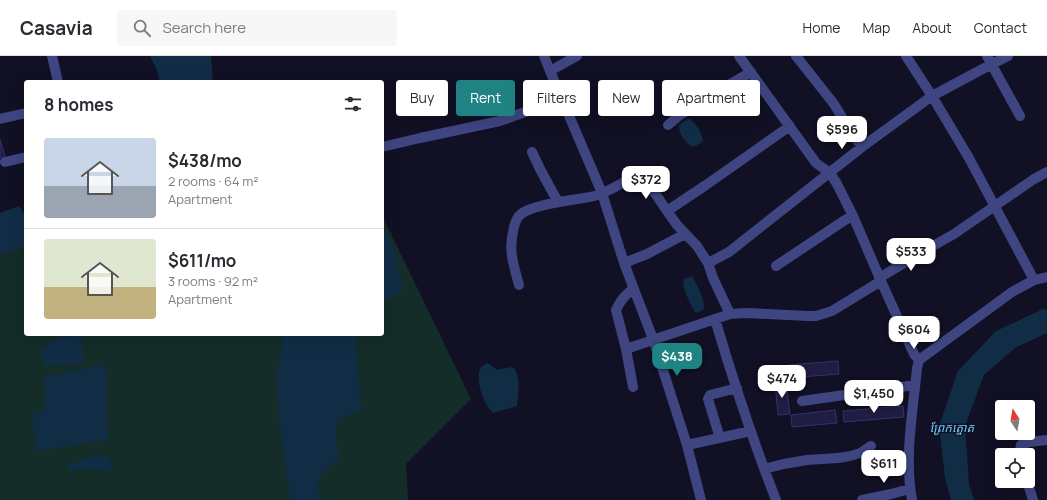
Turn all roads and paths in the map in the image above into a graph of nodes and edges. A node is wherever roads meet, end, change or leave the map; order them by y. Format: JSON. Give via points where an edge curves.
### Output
{"nodes":[{"id":1,"x":52,"y":56,"type":"edge"},
{"id":2,"x":544,"y":56,"type":"edge"},
{"id":3,"x":577,"y":56,"type":"edge"},
{"id":4,"x":739,"y":56,"type":"edge"},
{"id":5,"x":796,"y":56,"type":"edge"},
{"id":6,"x":906,"y":56,"type":"edge"},
{"id":7,"x":1008,"y":56,"type":"edge"},
{"id":8,"x":989,"y":60,"type":"edge"},
{"id":9,"x":550,"y":71,"type":"junction"},
{"id":10,"x":751,"y":72,"type":"junction"},
{"id":11,"x":58,"y":80,"type":"edge"},
{"id":12,"x":554,"y":80,"type":"edge"},
{"id":13,"x":932,"y":96,"type":"junction"},
{"id":14,"x":24,"y":113,"type":"edge"},
{"id":15,"x":523,"y":113,"type":"edge"},
{"id":16,"x":569,"y":116,"type":"edge"},
{"id":17,"x":1020,"y":116,"type":"dead end"},
{"id":18,"x":0,"y":119,"type":"edge"},
{"id":19,"x":668,"y":125,"type":"dead end"},
{"id":20,"x":790,"y":126,"type":"junction"},
{"id":21,"x":384,"y":147,"type":"edge"},
{"id":22,"x":862,"y":147,"type":"junction"},
{"id":23,"x":532,"y":152,"type":"dead end"},
{"id":24,"x":24,"y":157,"type":"edge"},
{"id":25,"x":5,"y":162,"type":"dead end"},
{"id":26,"x":1047,"y":172,"type":"edge"},
{"id":27,"x":830,"y":173,"type":"junction"},
{"id":28,"x":602,"y":193,"type":"junction"},
{"id":29,"x":558,"y":202,"type":"junction"},
{"id":30,"x":995,"y":206,"type":"junction"},
{"id":31,"x":667,"y":211,"type":"junction"},
{"id":32,"x":853,"y":216,"type":"junction"},
{"id":33,"x":685,"y":234,"type":"junction"},
{"id":34,"x":624,"y":263,"type":"junction"},
{"id":35,"x":708,"y":263,"type":"junction"},
{"id":36,"x":776,"y":266,"type":"dead end"},
{"id":37,"x":1047,"y":277,"type":"edge"},
{"id":38,"x":880,"y":279,"type":"junction"},
{"id":39,"x":1034,"y":280,"type":"junction"},
{"id":40,"x":519,"y":285,"type":"dead end"},
{"id":41,"x":633,"y":289,"type":"junction"},
{"id":42,"x":730,"y":314,"type":"junction"},
{"id":43,"x":715,"y":319,"type":"junction"},
{"id":44,"x":653,"y":339,"type":"junction"},
{"id":45,"x":626,"y":348,"type":"junction"},
{"id":46,"x":919,"y":360,"type":"junction"},
{"id":47,"x":915,"y":385,"type":"junction"},
{"id":48,"x":633,"y":387,"type":"dead end"},
{"id":49,"x":737,"y":388,"type":"junction"},
{"id":50,"x":802,"y":400,"type":"dead end"},
{"id":51,"x":751,"y":431,"type":"junction"},
{"id":52,"x":720,"y":438,"type":"junction"},
{"id":53,"x":1047,"y":440,"type":"edge"},
{"id":54,"x":687,"y":445,"type":"junction"},
{"id":55,"x":871,"y":446,"type":"dead end"},
{"id":56,"x":1020,"y":448,"type":"edge"},
{"id":57,"x":764,"y":469,"type":"junction"},
{"id":58,"x":1029,"y":488,"type":"edge"},
{"id":59,"x":910,"y":489,"type":"junction"},
{"id":60,"x":701,"y":500,"type":"edge"},
{"id":61,"x":776,"y":500,"type":"edge"},
{"id":62,"x":862,"y":500,"type":"edge"},
{"id":63,"x":912,"y":500,"type":"edge"},
{"id":64,"x":1033,"y":500,"type":"edge"}],
"edges":[{"from":1,"to":11,"type":"street"},
{"from":2,"to":9,"type":"street"},
{"from":3,"to":9,"type":"street"},
{"from":4,"to":10,"type":"street"},
{"from":5,"to":22,"type":"street","via":[[834,104]]},
{"from":6,"to":13,"type":"street"},
{"from":7,"to":8,"type":"street"},
{"from":8,"to":13,"type":"street"},
{"from":8,"to":17,"type":"street"},
{"from":9,"to":12,"type":"street"},
{"from":10,"to":19,"type":"street","via":[[702,100]]},
{"from":10,"to":20,"type":"street"},
{"from":13,"to":22,"type":"street"},
{"from":13,"to":30,"type":"street"},
{"from":14,"to":18,"type":"street"},
{"from":15,"to":21,"type":"street","via":[[500,121]]},
{"from":16,"to":28,"type":"street"},
{"from":20,"to":27,"type":"street","via":[[816,163]]},
{"from":20,"to":31,"type":"street"},
{"from":22,"to":27,"type":"street"},
{"from":23,"to":29,"type":"street"},
{"from":24,"to":25,"type":"street"},
{"from":26,"to":30,"type":"street"},
{"from":27,"to":32,"type":"street"},
{"from":27,"to":35,"type":"street","via":[[729,252]]},
{"from":28,"to":29,"type":"street"},
{"from":28,"to":31,"type":"street","via":[[641,175]]},
{"from":28,"to":34,"type":"street"},
{"from":29,"to":40,"type":"street","via":[[527,211],[520,215],[516,222],[511,255]]},
{"from":30,"to":38,"type":"street"},
{"from":30,"to":39,"type":"street"},
{"from":31,"to":33,"type":"street"},
{"from":32,"to":36,"type":"street"},
{"from":32,"to":38,"type":"street"},
{"from":33,"to":34,"type":"street"},
{"from":33,"to":35,"type":"street"},
{"from":34,"to":41,"type":"street"},
{"from":35,"to":42,"type":"street"},
{"from":37,"to":39,"type":"street"},
{"from":38,"to":42,"type":"street","via":[[832,310],[816,316]]},
{"from":38,"to":46,"type":"street"},
{"from":39,"to":46,"type":"street","via":[[1012,292]]},
{"from":41,"to":44,"type":"street"},
{"from":41,"to":45,"type":"street","via":[[620,300],[616,310]]},
{"from":42,"to":43,"type":"street"},
{"from":43,"to":44,"type":"street"},
{"from":43,"to":49,"type":"street"},
{"from":44,"to":45,"type":"street"},
{"from":44,"to":54,"type":"street"},
{"from":45,"to":48,"type":"street"},
{"from":46,"to":47,"type":"street"},
{"from":47,"to":50,"type":"street"},
{"from":47,"to":59,"type":"street","via":[[908,456]]},
{"from":49,"to":51,"type":"street"},
{"from":49,"to":52,"type":"street","via":[[710,395],[708,399]]},
{"from":51,"to":52,"type":"street"},
{"from":51,"to":57,"type":"street"},
{"from":52,"to":54,"type":"street"},
{"from":53,"to":56,"type":"street","via":[[1029,442],[1021,445]]},
{"from":54,"to":60,"type":"street"},
{"from":55,"to":57,"type":"street","via":[[861,453],[835,459],[806,460]]},
{"from":57,"to":61,"type":"street"},
{"from":58,"to":64,"type":"street"},
{"from":59,"to":62,"type":"street"},
{"from":59,"to":63,"type":"street"}]}
